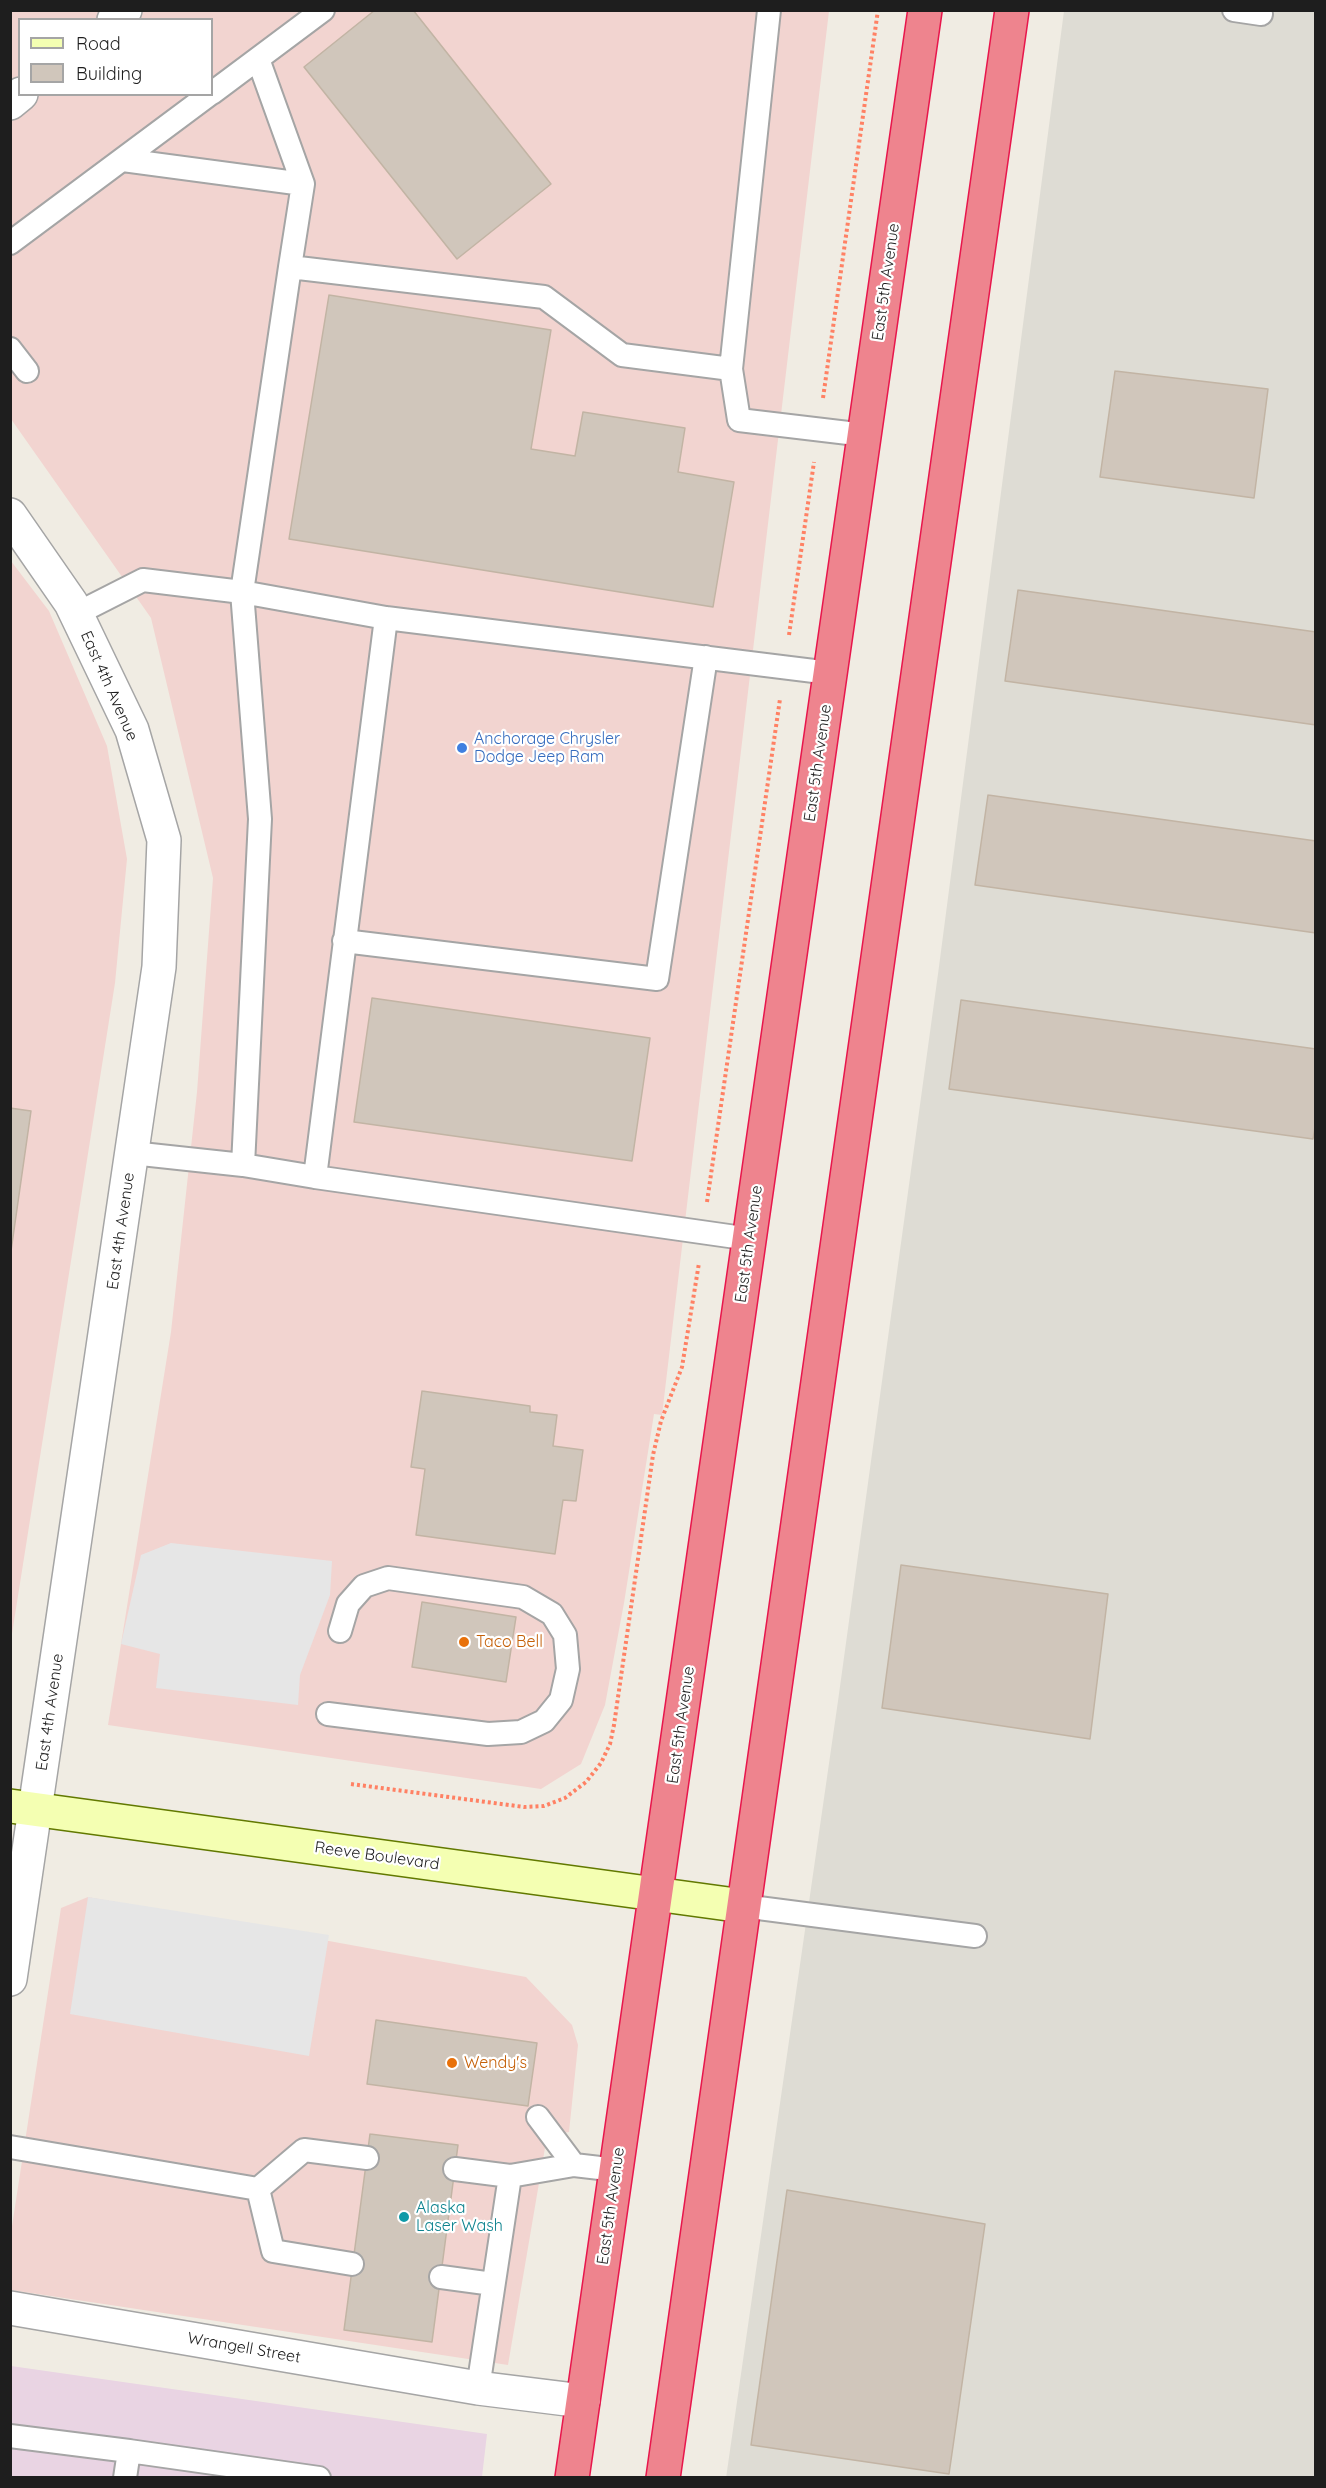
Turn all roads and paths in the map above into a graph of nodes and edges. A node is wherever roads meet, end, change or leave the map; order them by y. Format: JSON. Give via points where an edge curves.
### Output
{"nodes":[{"id":1,"x":323,"y":10,"type":"edge"},
{"id":2,"x":769,"y":10,"type":"edge"},
{"id":3,"x":878,"y":10,"type":"edge"},
{"id":4,"x":925,"y":10,"type":"edge"},
{"id":5,"x":1012,"y":10,"type":"edge"},
{"id":6,"x":1234,"y":10,"type":"edge"},
{"id":7,"x":1261,"y":14,"type":"dead end"},
{"id":8,"x":258,"y":59,"type":"junction"},
{"id":9,"x":213,"y":93,"type":"edge"},
{"id":10,"x":208,"y":96,"type":"edge"},
{"id":11,"x":123,"y":160,"type":"junction"},
{"id":12,"x":303,"y":184,"type":"junction"},
{"id":13,"x":10,"y":243,"type":"edge"},
{"id":14,"x":290,"y":267,"type":"junction"},
{"id":15,"x":10,"y":349,"type":"edge"},
{"id":16,"x":731,"y":369,"type":"junction"},
{"id":17,"x":27,"y":371,"type":"dead end"},
{"id":18,"x":819,"y":430,"type":"junction"},
{"id":19,"x":865,"y":435,"type":"junction"},
{"id":20,"x":10,"y":515,"type":"edge"},
{"id":21,"x":242,"y":591,"type":"junction"},
{"id":22,"x":76,"y":614,"type":"junction"},
{"id":23,"x":386,"y":618,"type":"junction"},
{"id":24,"x":706,"y":657,"type":"junction"},
{"id":25,"x":784,"y":667,"type":"junction"},
{"id":26,"x":830,"y":674,"type":"junction"},
{"id":27,"x":344,"y":941,"type":"junction"},
{"id":28,"x":132,"y":1153,"type":"junction"},
{"id":29,"x":243,"y":1165,"type":"junction"},
{"id":30,"x":315,"y":1177,"type":"junction"},
{"id":31,"x":703,"y":1233,"type":"junction"},
{"id":32,"x":750,"y":1239,"type":"junction"},
{"id":33,"x":340,"y":1631,"type":"dead end"},
{"id":34,"x":328,"y":1714,"type":"dead end"},
{"id":35,"x":351,"y":1784,"type":"dead end"},
{"id":36,"x":23,"y":1807,"type":"edge"},
{"id":37,"x":657,"y":1895,"type":"junction"},
{"id":38,"x":743,"y":1906,"type":"junction"},
{"id":39,"x":975,"y":1936,"type":"dead end"},
{"id":40,"x":10,"y":1979,"type":"edge"},
{"id":41,"x":538,"y":2116,"type":"dead end"},
{"id":42,"x":10,"y":2147,"type":"edge"},
{"id":43,"x":367,"y":2158,"type":"dead end"},
{"id":44,"x":574,"y":2165,"type":"junction"},
{"id":45,"x":454,"y":2169,"type":"dead end"},
{"id":46,"x":617,"y":2170,"type":"junction"},
{"id":47,"x":510,"y":2176,"type":"junction"},
{"id":48,"x":258,"y":2189,"type":"junction"},
{"id":49,"x":352,"y":2264,"type":"dead end"},
{"id":50,"x":441,"y":2277,"type":"dead end"},
{"id":51,"x":493,"y":2284,"type":"junction"},
{"id":52,"x":10,"y":2308,"type":"edge"},
{"id":53,"x":478,"y":2388,"type":"junction"},
{"id":54,"x":583,"y":2401,"type":"junction"},
{"id":55,"x":10,"y":2436,"type":"edge"},
{"id":56,"x":129,"y":2451,"type":"junction"},
{"id":57,"x":125,"y":2478,"type":"edge"},
{"id":58,"x":319,"y":2478,"type":"edge"},
{"id":59,"x":572,"y":2478,"type":"edge"},
{"id":60,"x":663,"y":2478,"type":"edge"}],
"edges":[{"from":1,"to":8,"type":"lane"},
{"from":2,"to":16,"type":"lane"},
{"from":3,"to":18,"type":"path"},
{"from":4,"to":19,"type":"highway","name":"East 5th Avenue"},
{"from":5,"to":38,"type":"highway"},
{"from":6,"to":7,"type":"lane"},
{"from":8,"to":9,"type":"lane"},
{"from":8,"to":12,"type":"lane"},
{"from":10,"to":11,"type":"lane"},
{"from":11,"to":12,"type":"lane"},
{"from":11,"to":13,"type":"lane"},
{"from":12,"to":14,"type":"lane"},
{"from":14,"to":16,"type":"lane","via":[[544,297],[622,355]]},
{"from":14,"to":21,"type":"lane"},
{"from":15,"to":17,"type":"lane"},
{"from":16,"to":18,"type":"lane","via":[[739,420]]},
{"from":18,"to":19,"type":"lane"},
{"from":18,"to":25,"type":"path"},
{"from":19,"to":26,"type":"highway","name":"East 5th Avenue"},
{"from":20,"to":22,"type":"street","name":"East 4th Avenue"},
{"from":21,"to":22,"type":"lane","via":[[143,579]]},
{"from":21,"to":23,"type":"lane"},
{"from":21,"to":29,"type":"lane","via":[[261,819]]},
{"from":22,"to":28,"type":"street","name":"East 4th Avenue","via":[[132,730],[164,840],[159,967]]},
{"from":23,"to":24,"type":"lane"},
{"from":23,"to":27,"type":"lane"},
{"from":24,"to":25,"type":"lane"},
{"from":24,"to":27,"type":"lane","via":[[657,979]]},
{"from":25,"to":26,"type":"lane"},
{"from":25,"to":31,"type":"path"},
{"from":26,"to":32,"type":"highway","name":"East 5th Avenue"},
{"from":27,"to":30,"type":"lane"},
{"from":28,"to":29,"type":"lane"},
{"from":28,"to":36,"type":"street","name":"East 4th Avenue"},
{"from":29,"to":30,"type":"lane"},
{"from":30,"to":31,"type":"lane"},
{"from":31,"to":32,"type":"lane"},
{"from":31,"to":35,"type":"path","via":[[684,1359],[653,1455],[615,1725],[600,1762],[586,1782],[565,1798],[544,1806],[524,1807]]},
{"from":32,"to":37,"type":"highway","name":"East 5th Avenue"},
{"from":33,"to":34,"type":"lane","via":[[348,1604],[364,1586],[388,1578],[523,1597],[552,1614],[565,1635],[568,1670],[561,1700],[544,1721],[521,1732],[488,1734]]},
{"from":36,"to":37,"type":"street","name":"Reeve Boulevard"},
{"from":36,"to":40,"type":"street","name":"East 4th Avenue"},
{"from":37,"to":38,"type":"street","name":"Reeve Boulevard"},
{"from":37,"to":46,"type":"highway","name":"East 5th Avenue"},
{"from":38,"to":39,"type":"lane"},
{"from":38,"to":60,"type":"highway"},
{"from":41,"to":44,"type":"lane"},
{"from":42,"to":48,"type":"lane"},
{"from":43,"to":48,"type":"lane","via":[[304,2150]]},
{"from":44,"to":46,"type":"lane"},
{"from":44,"to":47,"type":"lane"},
{"from":45,"to":47,"type":"lane"},
{"from":46,"to":54,"type":"highway","name":"East 5th Avenue"},
{"from":47,"to":51,"type":"lane"},
{"from":48,"to":49,"type":"lane","via":[[273,2251]]},
{"from":50,"to":51,"type":"lane"},
{"from":51,"to":53,"type":"lane"},
{"from":52,"to":53,"type":"street","name":"Wrangell Street"},
{"from":53,"to":54,"type":"street","name":"Wrangell Street"},
{"from":54,"to":59,"type":"highway","name":"East 5th Avenue"},
{"from":55,"to":56,"type":"lane"},
{"from":56,"to":57,"type":"lane"},
{"from":56,"to":58,"type":"lane"}]}
